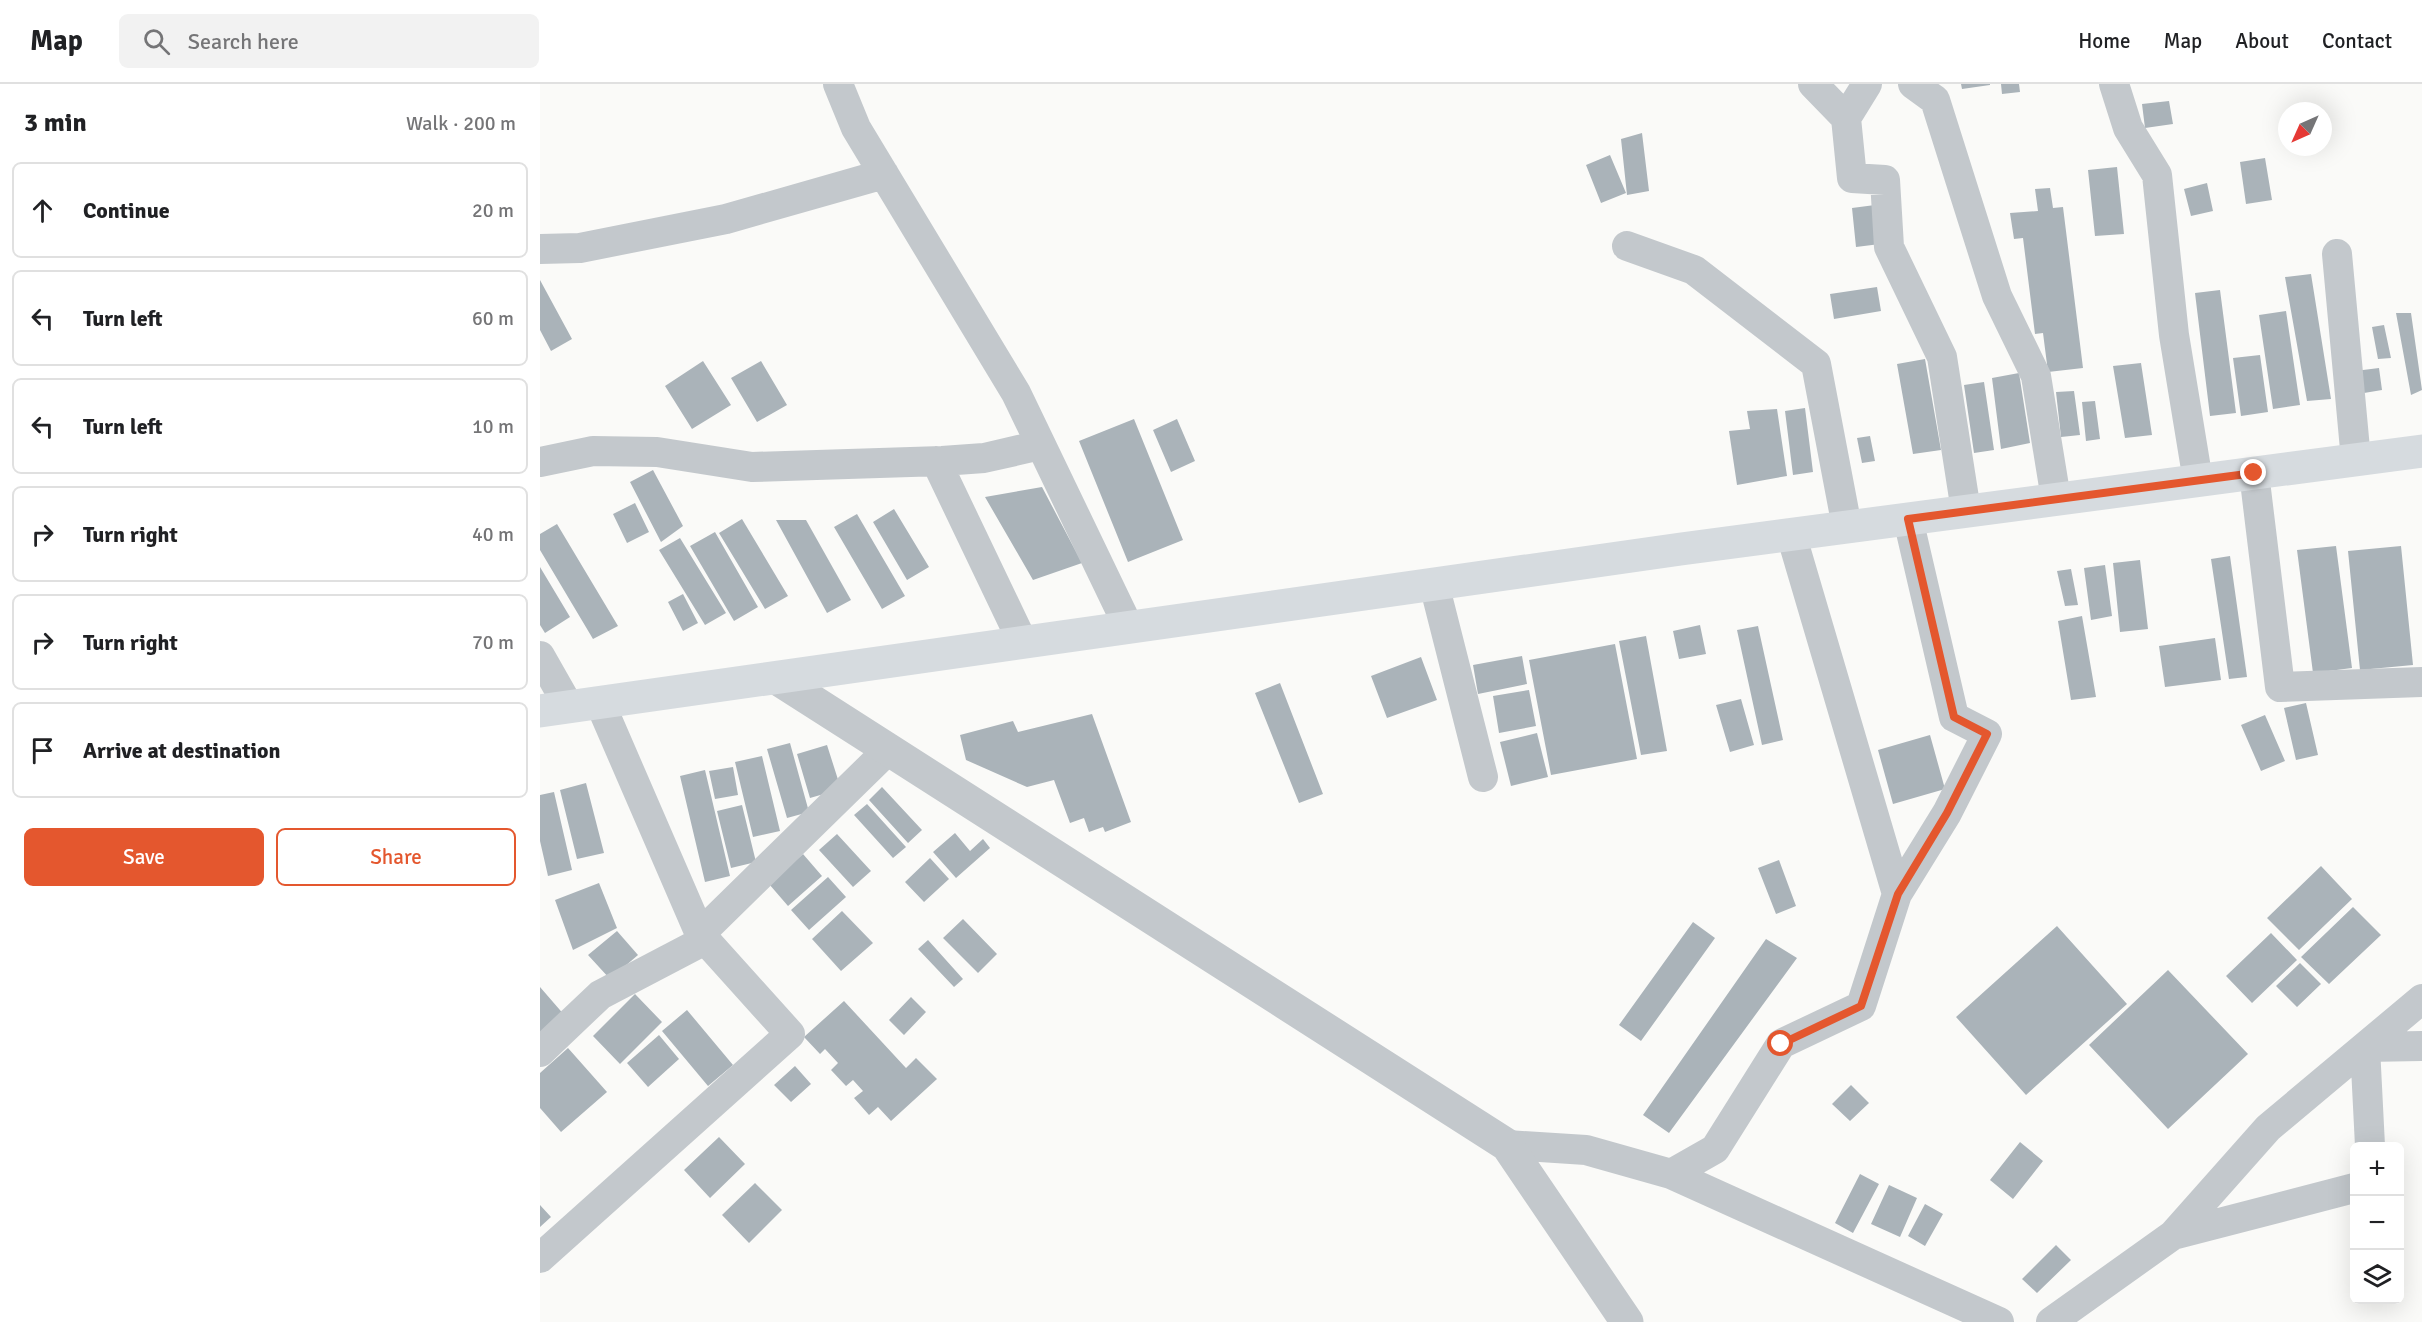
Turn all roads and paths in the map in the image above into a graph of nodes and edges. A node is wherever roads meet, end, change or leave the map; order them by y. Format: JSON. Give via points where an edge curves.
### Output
{"nodes":[{"id":1,"x":838,"y":84,"type":"edge"},
{"id":2,"x":1812,"y":84,"type":"edge"},
{"id":3,"x":1867,"y":84,"type":"edge"},
{"id":4,"x":1913,"y":84,"type":"edge"},
{"id":5,"x":2114,"y":84,"type":"edge"},
{"id":6,"x":1846,"y":118,"type":"junction"},
{"id":7,"x":884,"y":174,"type":"junction"},
{"id":8,"x":1627,"y":246,"type":"dead end"},
{"id":9,"x":540,"y":249,"type":"edge"},
{"id":10,"x":2337,"y":254,"type":"dead end"},
{"id":11,"x":1041,"y":445,"type":"junction"},
{"id":12,"x":2422,"y":451,"type":"edge"},
{"id":13,"x":2356,"y":460,"type":"junction"},
{"id":14,"x":936,"y":461,"type":"junction"},
{"id":15,"x":540,"y":462,"type":"edge"},
{"id":16,"x":2254,"y":473,"type":"junction"},
{"id":17,"x":2199,"y":481,"type":"junction"},
{"id":18,"x":2056,"y":499,"type":"junction"},
{"id":19,"x":1966,"y":511,"type":"junction"},
{"id":20,"x":1908,"y":519,"type":"junction"},
{"id":21,"x":1847,"y":526,"type":"junction"},
{"id":22,"x":1791,"y":534,"type":"junction"},
{"id":23,"x":1434,"y":584,"type":"junction"},
{"id":24,"x":1129,"y":628,"type":"junction"},
{"id":25,"x":1023,"y":643,"type":"junction"},
{"id":26,"x":540,"y":656,"type":"edge"},
{"id":27,"x":778,"y":679,"type":"junction"},
{"id":28,"x":2422,"y":682,"type":"edge"},
{"id":29,"x":570,"y":707,"type":"edge"},
{"id":30,"x":889,"y":749,"type":"junction"},
{"id":31,"x":1483,"y":777,"type":"dead end"},
{"id":32,"x":1898,"y":894,"type":"junction"},
{"id":33,"x":703,"y":937,"type":"junction"},
{"id":34,"x":2422,"y":999,"type":"edge"},
{"id":35,"x":2422,"y":1046,"type":"edge"},
{"id":36,"x":2365,"y":1047,"type":"junction"},
{"id":37,"x":540,"y":1052,"type":"edge"},
{"id":38,"x":2370,"y":1142,"type":"edge"},
{"id":39,"x":1507,"y":1145,"type":"junction"},
{"id":40,"x":1671,"y":1174,"type":"junction"},
{"id":41,"x":2350,"y":1189,"type":"edge"},
{"id":42,"x":2173,"y":1235,"type":"junction"},
{"id":43,"x":540,"y":1258,"type":"edge"},
{"id":44,"x":1627,"y":1322,"type":"edge"},
{"id":45,"x":1999,"y":1322,"type":"edge"},
{"id":46,"x":2051,"y":1322,"type":"edge"}],
"edges":[{"from":1,"to":7,"type":"street","via":[[855,129]]},
{"from":2,"to":6,"type":"street"},
{"from":3,"to":6,"type":"street"},
{"from":4,"to":18,"type":"street","via":[[1935,100],[1997,296],[2036,376]]},
{"from":5,"to":17,"type":"street","via":[[2128,128],[2157,175],[2174,335]]},
{"from":6,"to":19,"type":"street","via":[[1852,178],[1885,180],[1889,248],[1942,357]]},
{"from":7,"to":9,"type":"street","via":[[726,219],[580,248]]},
{"from":7,"to":11,"type":"street","via":[[1017,393]]},
{"from":8,"to":21,"type":"street","via":[[1694,270],[1816,364]]},
{"from":10,"to":13,"type":"street"},
{"from":11,"to":14,"type":"street","via":[[984,458]]},
{"from":11,"to":24,"type":"street"},
{"from":12,"to":13,"type":"main road"},
{"from":13,"to":16,"type":"main road"},
{"from":14,"to":15,"type":"street","via":[[752,467],[657,452],[594,451]]},
{"from":14,"to":25,"type":"street"},
{"from":16,"to":17,"type":"main road"},
{"from":16,"to":28,"type":"street","via":[[2280,687]]},
{"from":17,"to":18,"type":"main road"},
{"from":18,"to":19,"type":"main road"},
{"from":19,"to":20,"type":"main road"},
{"from":20,"to":21,"type":"main road"},
{"from":20,"to":32,"type":"street","via":[[1954,717],[1987,734],[1947,813]]},
{"from":21,"to":22,"type":"main road"},
{"from":22,"to":23,"type":"main road"},
{"from":22,"to":32,"type":"street"},
{"from":23,"to":24,"type":"main road"},
{"from":23,"to":31,"type":"street"},
{"from":24,"to":25,"type":"main road"},
{"from":25,"to":27,"type":"main road"},
{"from":26,"to":29,"type":"street"},
{"from":27,"to":29,"type":"main road"},
{"from":27,"to":30,"type":"street"},
{"from":29,"to":33,"type":"street"},
{"from":30,"to":33,"type":"street"},
{"from":30,"to":39,"type":"street"},
{"from":32,"to":40,"type":"street","via":[[1861,1006],[1781,1044],[1715,1149]]},
{"from":33,"to":37,"type":"street","via":[[600,995]]},
{"from":33,"to":43,"type":"street","via":[[790,1034]]},
{"from":34,"to":36,"type":"street"},
{"from":35,"to":36,"type":"street"},
{"from":36,"to":38,"type":"street"},
{"from":36,"to":42,"type":"street","via":[[2268,1128]]},
{"from":39,"to":40,"type":"street","via":[[1586,1150]]},
{"from":39,"to":44,"type":"street"},
{"from":40,"to":45,"type":"street"},
{"from":41,"to":42,"type":"street"},
{"from":42,"to":46,"type":"street"}]}
